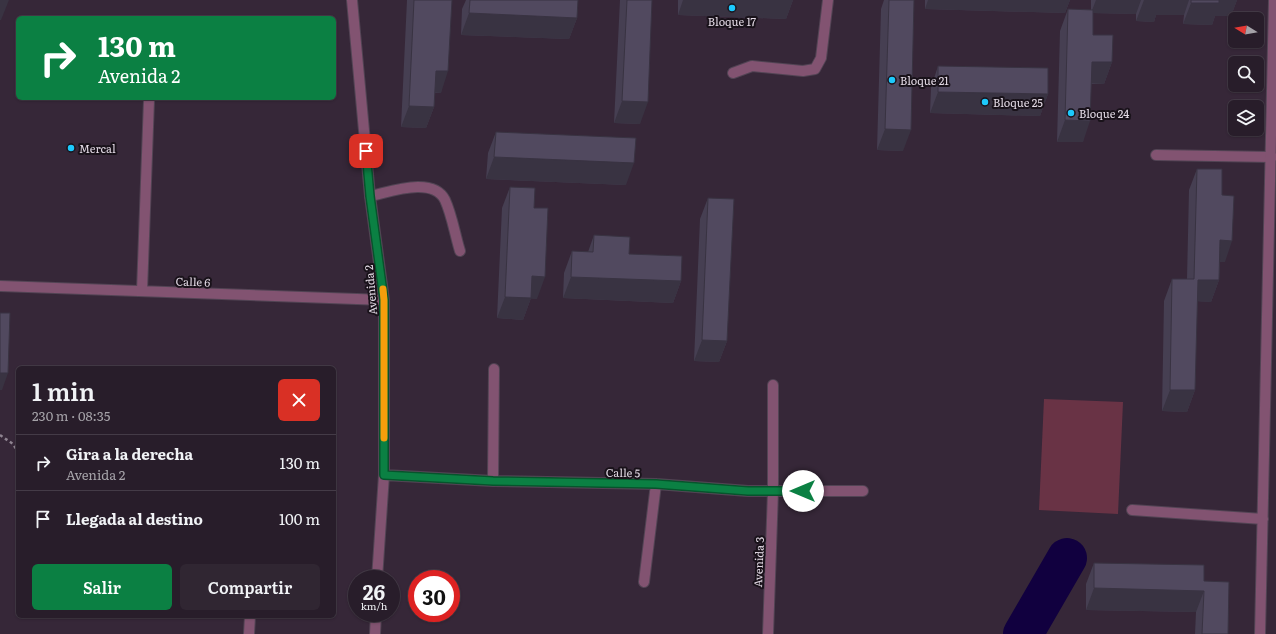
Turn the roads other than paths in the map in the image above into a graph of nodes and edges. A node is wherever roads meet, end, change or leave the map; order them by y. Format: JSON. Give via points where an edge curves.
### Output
{"nodes":[{"id":1,"x":352,"y":0,"type":"edge"},
{"id":2,"x":828,"y":0,"type":"edge"},
{"id":3,"x":1274,"y":0,"type":"edge"},
{"id":4,"x":733,"y":74,"type":"dead end"},
{"id":5,"x":149,"y":100,"type":"dead end"},
{"id":6,"x":1156,"y":155,"type":"dead end"},
{"id":7,"x":1272,"y":157,"type":"junction"},
{"id":8,"x":370,"y":196,"type":"junction"},
{"id":9,"x":460,"y":251,"type":"dead end"},
{"id":10,"x":0,"y":286,"type":"edge"},
{"id":11,"x":142,"y":291,"type":"junction"},
{"id":12,"x":384,"y":300,"type":"junction"},
{"id":13,"x":494,"y":369,"type":"dead end"},
{"id":14,"x":773,"y":385,"type":"dead end"},
{"id":15,"x":384,"y":475,"type":"junction"},
{"id":16,"x":493,"y":481,"type":"junction"},
{"id":17,"x":656,"y":484,"type":"junction"},
{"id":18,"x":773,"y":491,"type":"junction"},
{"id":19,"x":863,"y":491,"type":"dead end"},
{"id":20,"x":1132,"y":510,"type":"dead end"},
{"id":21,"x":1262,"y":520,"type":"junction"},
{"id":22,"x":379,"y":570,"type":"edge"},
{"id":23,"x":644,"y":582,"type":"dead end"},
{"id":24,"x":250,"y":618,"type":"edge"},
{"id":25,"x":376,"y":622,"type":"edge"},
{"id":26,"x":249,"y":634,"type":"edge"},
{"id":27,"x":375,"y":634,"type":"edge"},
{"id":28,"x":768,"y":634,"type":"edge"},
{"id":29,"x":1260,"y":634,"type":"edge"}],
"edges":[{"from":1,"to":8,"type":"street","name":"Avenida 2"},
{"from":2,"to":4,"type":"street","via":[[821,58],[815,69],[803,71],[752,66]]},
{"from":3,"to":7,"type":"street"},
{"from":5,"to":11,"type":"street"},
{"from":6,"to":7,"type":"street"},
{"from":7,"to":21,"type":"street"},
{"from":8,"to":9,"type":"street","via":[[420,186],[435,191],[445,199]]},
{"from":8,"to":12,"type":"street","name":"Avenida 2"},
{"from":10,"to":11,"type":"street","name":"Calle 6"},
{"from":11,"to":12,"type":"street","name":"Calle 6"},
{"from":12,"to":15,"type":"street","name":"Avenida 2"},
{"from":13,"to":16,"type":"street"},
{"from":14,"to":18,"type":"street","name":"Avenida 3"},
{"from":15,"to":16,"type":"street","name":"Calle 5"},
{"from":15,"to":22,"type":"street","name":"Avenida 2"},
{"from":16,"to":17,"type":"street","name":"Calle 5"},
{"from":17,"to":18,"type":"street","name":"Calle 5"},
{"from":17,"to":23,"type":"street"},
{"from":18,"to":19,"type":"street","name":"Calle 5"},
{"from":18,"to":28,"type":"street","name":"Avenida 3"},
{"from":20,"to":21,"type":"street"},
{"from":21,"to":29,"type":"street"},
{"from":24,"to":26,"type":"street"},
{"from":25,"to":27,"type":"street"}]}
